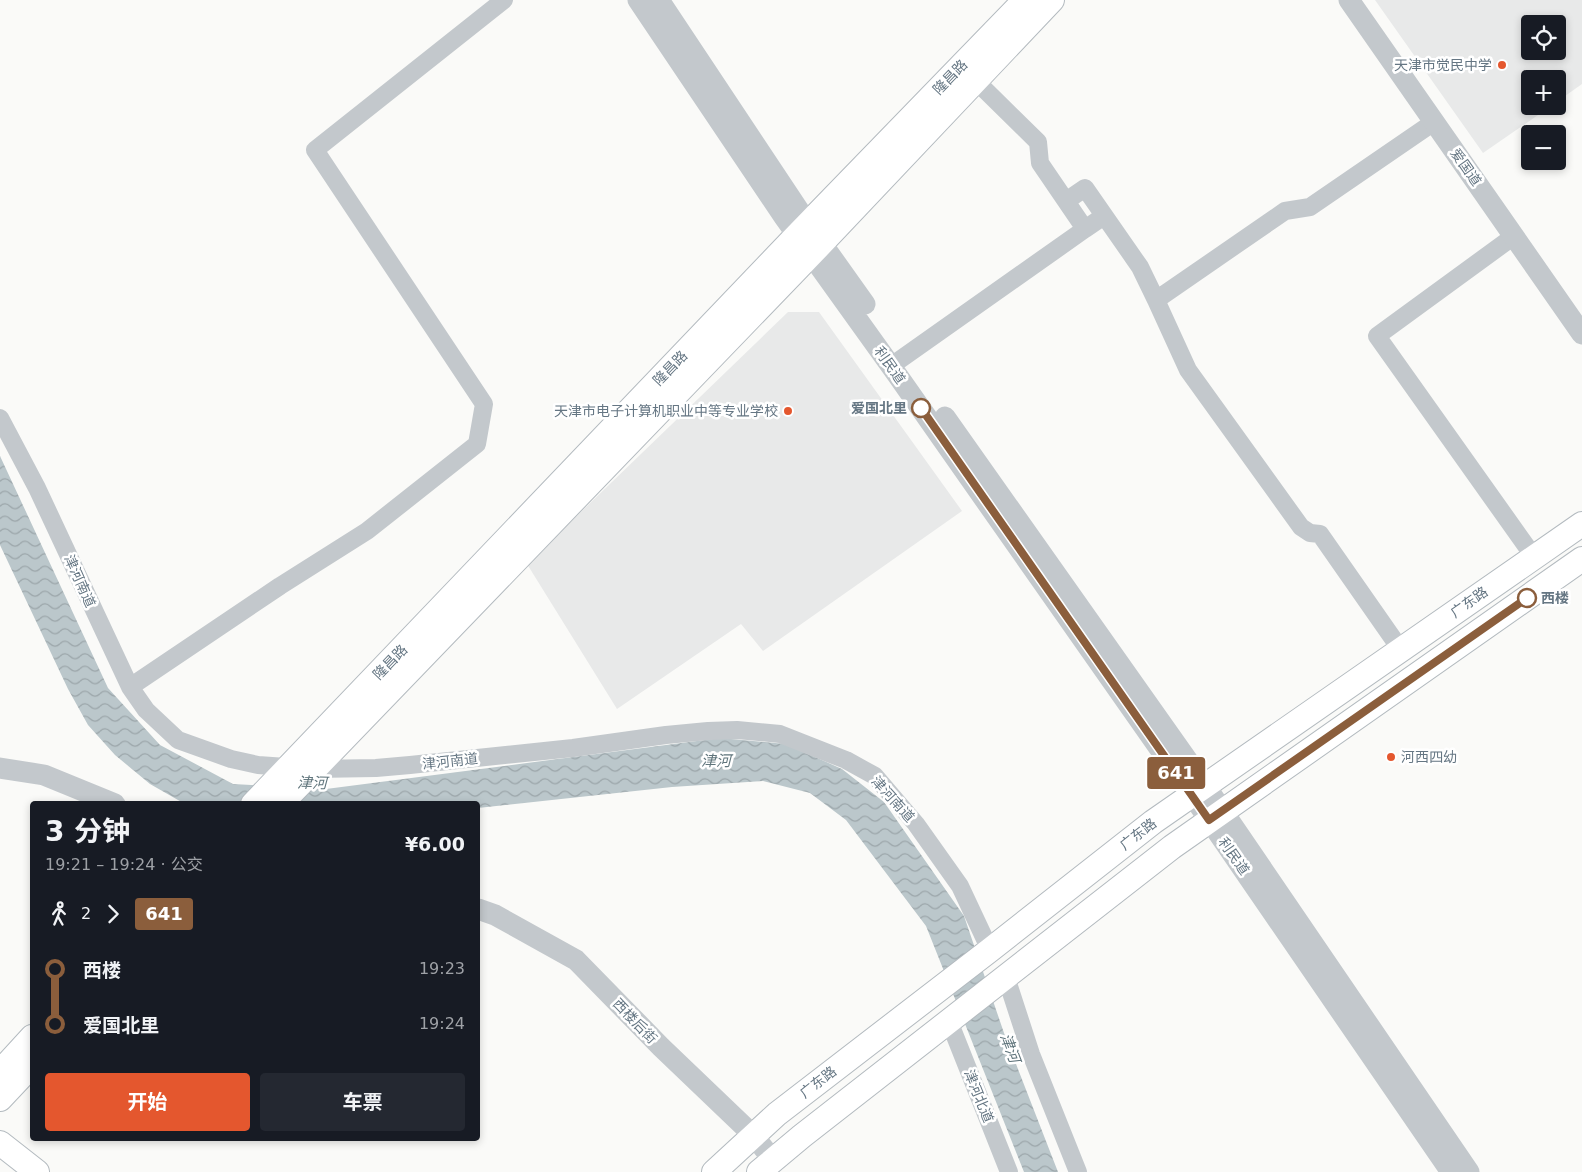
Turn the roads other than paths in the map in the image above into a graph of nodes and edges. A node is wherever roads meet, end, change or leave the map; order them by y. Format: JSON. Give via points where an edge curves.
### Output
{"nodes":[{"id":1,"x":504,"y":0,"type":"edge"},
{"id":2,"x":638,"y":0,"type":"edge"},
{"id":3,"x":659,"y":0,"type":"edge"},
{"id":4,"x":1025,"y":0,"type":"edge"},
{"id":5,"x":1052,"y":0,"type":"edge"},
{"id":6,"x":1349,"y":0,"type":"edge"},
{"id":7,"x":975,"y":80,"type":"junction"},
{"id":8,"x":1434,"y":122,"type":"junction"},
{"id":9,"x":1066,"y":201,"type":"junction"},
{"id":10,"x":1104,"y":216,"type":"junction"},
{"id":11,"x":802,"y":229,"type":"junction"},
{"id":12,"x":1085,"y":229,"type":"junction"},
{"id":13,"x":1514,"y":236,"type":"junction"},
{"id":14,"x":816,"y":248,"type":"junction"},
{"id":15,"x":1156,"y":300,"type":"junction"},
{"id":16,"x":1582,"y":334,"type":"edge"},
{"id":17,"x":897,"y":362,"type":"junction"},
{"id":18,"x":0,"y":418,"type":"edge"},
{"id":19,"x":1582,"y":524,"type":"edge"},
{"id":20,"x":1534,"y":557,"type":"junction"},
{"id":21,"x":1582,"y":559,"type":"edge"},
{"id":22,"x":1401,"y":650,"type":"junction"},
{"id":23,"x":130,"y":687,"type":"junction"},
{"id":24,"x":0,"y":768,"type":"edge"},
{"id":25,"x":297,"y":773,"type":"junction"},
{"id":26,"x":1198,"y":790,"type":"junction"},
{"id":27,"x":108,"y":801,"type":"edge"},
{"id":28,"x":257,"y":801,"type":"edge"},
{"id":29,"x":283,"y":801,"type":"edge"},
{"id":30,"x":1216,"y":815,"type":"junction"},
{"id":31,"x":480,"y":910,"type":"edge"},
{"id":32,"x":990,"y":950,"type":"junction"},
{"id":33,"x":1006,"y":977,"type":"junction"},
{"id":34,"x":949,"y":1021,"type":"junction"},
{"id":35,"x":30,"y":1039,"type":"edge"},
{"id":36,"x":30,"y":1067,"type":"edge"},
{"id":37,"x":0,"y":1072,"type":"edge"},
{"id":38,"x":0,"y":1099,"type":"edge"},
{"id":39,"x":753,"y":1135,"type":"junction"},
{"id":40,"x":0,"y":1143,"type":"edge"},
{"id":41,"x":766,"y":1166,"type":"edge"},
{"id":42,"x":37,"y":1172,"type":"edge"},
{"id":43,"x":714,"y":1172,"type":"edge"},
{"id":44,"x":1009,"y":1172,"type":"edge"},
{"id":45,"x":1078,"y":1172,"type":"edge"},
{"id":46,"x":1451,"y":1172,"type":"edge"},
{"id":47,"x":1469,"y":1172,"type":"edge"}],
"edges":[{"from":1,"to":23,"type":"street","via":[[315,150],[484,404],[477,444],[367,531]]},
{"from":2,"to":11,"type":"street","name":"利民道"},
{"from":3,"to":11,"type":"street","name":"利民道"},
{"from":4,"to":11,"type":"main road","name":"隆昌路"},
{"from":5,"to":7,"type":"main road","name":"隆昌路"},
{"from":6,"to":8,"type":"street","name":"爱国道"},
{"from":7,"to":9,"type":"street","via":[[1038,142],[1040,163]]},
{"from":7,"to":14,"type":"main road","name":"隆昌路"},
{"from":8,"to":13,"type":"street","name":"爱国道"},
{"from":8,"to":15,"type":"street","via":[[1310,207],[1285,211]]},
{"from":9,"to":10,"type":"street","via":[[1085,188]]},
{"from":9,"to":12,"type":"street"},
{"from":10,"to":12,"type":"street"},
{"from":10,"to":15,"type":"street","via":[[1140,267]]},
{"from":11,"to":14,"type":"street","name":"利民道"},
{"from":11,"to":25,"type":"main road","name":"隆昌路"},
{"from":12,"to":17,"type":"street"},
{"from":13,"to":16,"type":"street","name":"爱国道"},
{"from":13,"to":20,"type":"street","via":[[1377,336]]},
{"from":14,"to":17,"type":"street","name":"利民道"},
{"from":14,"to":25,"type":"main road","name":"隆昌路"},
{"from":15,"to":22,"type":"street","via":[[1188,370],[1301,527],[1310,533],[1320,534]]},
{"from":17,"to":26,"type":"street","name":"利民道"},
{"from":18,"to":23,"type":"street","name":"津河南道","via":[[41,497]]},
{"from":19,"to":20,"type":"main road","name":"广东路"},
{"from":20,"to":22,"type":"main road","name":"广东路"},
{"from":21,"to":30,"type":"main road"},
{"from":22,"to":26,"type":"main road","name":"广东路"},
{"from":23,"to":25,"type":"street","name":"津河南道","via":[[146,710],[178,740],[231,759]]},
{"from":24,"to":27,"type":"street","via":[[44,775]]},
{"from":25,"to":28,"type":"main road","name":"隆昌路"},
{"from":25,"to":29,"type":"main road"},
{"from":25,"to":32,"type":"street","name":"津河南道","via":[[410,765],[708,731],[780,734],[846,760],[875,776],[916,824],[960,886]]},
{"from":26,"to":30,"type":"street","name":"利民道"},
{"from":26,"to":32,"type":"main road","name":"广东路"},
{"from":30,"to":33,"type":"main road"},
{"from":30,"to":46,"type":"street","name":"利民道"},
{"from":30,"to":47,"type":"street","name":"利民道"},
{"from":31,"to":39,"type":"street","name":"西楼后街","via":[[576,960]]},
{"from":32,"to":39,"type":"main road","name":"广东路"},
{"from":33,"to":34,"type":"main road"},
{"from":33,"to":45,"type":"street","via":[[1031,1054]]},
{"from":34,"to":41,"type":"main road"},
{"from":34,"to":44,"type":"street","name":"津河北道"},
{"from":35,"to":37,"type":"main road"},
{"from":36,"to":38,"type":"main road"},
{"from":39,"to":41,"type":"street","name":"西楼后街"},
{"from":39,"to":43,"type":"main road","name":"广东路"},
{"from":40,"to":42,"type":"main road"}]}
